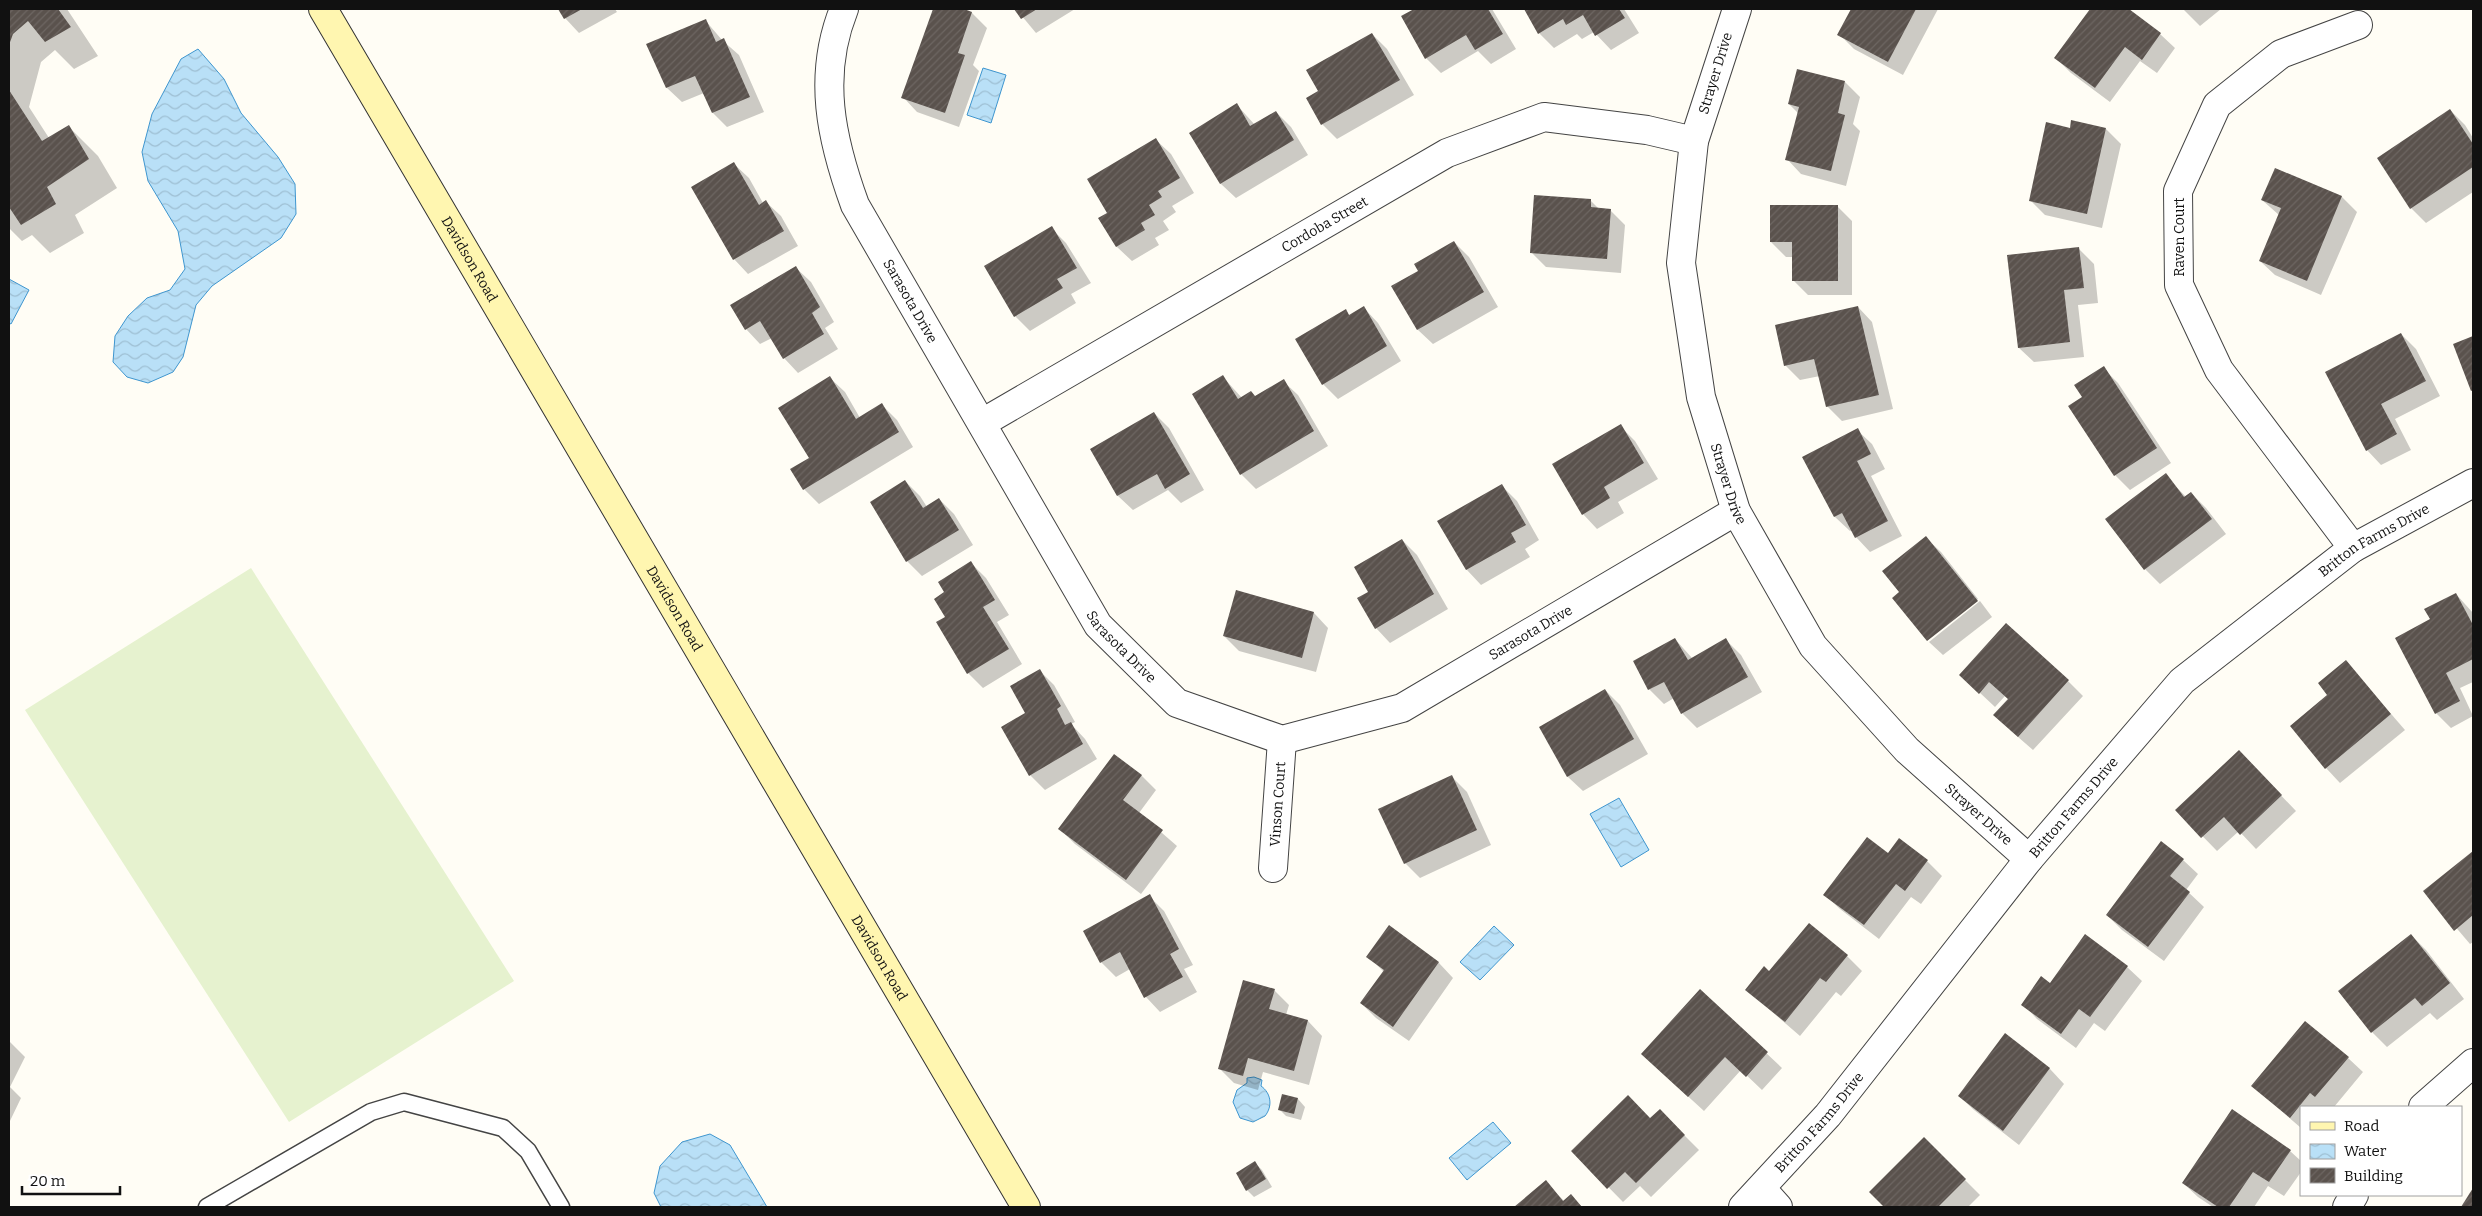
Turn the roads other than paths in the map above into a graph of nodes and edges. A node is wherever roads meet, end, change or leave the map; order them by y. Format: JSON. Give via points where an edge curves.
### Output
{"nodes":[{"id":1,"x":323,"y":9,"type":"edge"},
{"id":2,"x":1737,"y":9,"type":"edge"},
{"id":3,"x":842,"y":15,"type":"edge"},
{"id":4,"x":2358,"y":25,"type":"dead end"},
{"id":5,"x":1694,"y":142,"type":"junction"},
{"id":6,"x":982,"y":423,"type":"junction"},
{"id":7,"x":2473,"y":483,"type":"edge"},
{"id":8,"x":1736,"y":511,"type":"junction"},
{"id":9,"x":2353,"y":548,"type":"junction"},
{"id":10,"x":1282,"y":740,"type":"junction"},
{"id":11,"x":2029,"y":859,"type":"junction"},
{"id":12,"x":1273,"y":868,"type":"dead end"},
{"id":13,"x":2473,"y":1063,"type":"edge"},
{"id":14,"x":2424,"y":1106,"type":"edge"},
{"id":15,"x":2353,"y":1196,"type":"edge"},
{"id":16,"x":1761,"y":1201,"type":"edge"},
{"id":17,"x":207,"y":1207,"type":"edge"},
{"id":18,"x":561,"y":1207,"type":"edge"},
{"id":19,"x":1026,"y":1207,"type":"edge"},
{"id":20,"x":2347,"y":1207,"type":"edge"}],
"edges":[{"from":1,"to":19,"type":"main road","name":"Davidson Road"},
{"from":2,"to":5,"type":"street","name":"Strayer Drive"},
{"from":3,"to":6,"type":"street","name":"Sarasota Drive","via":[[830,64],[830,116],[839,160],[855,204]]},
{"from":4,"to":9,"type":"street","name":"Raven Court","via":[[2282,54],[2217,105],[2178,191],[2179,285],[2219,370]]},
{"from":5,"to":6,"type":"street","name":"Cordoba Street","via":[[1647,130],[1544,117],[1446,153]]},
{"from":5,"to":8,"type":"street","name":"Strayer Drive","via":[[1681,263],[1701,397]]},
{"from":6,"to":10,"type":"street","name":"Sarasota Drive","via":[[1098,625],[1177,703]]},
{"from":7,"to":9,"type":"street","name":"Britton Farms Drive"},
{"from":8,"to":10,"type":"street","name":"Sarasota Drive","via":[[1402,708]]},
{"from":8,"to":11,"type":"street","name":"Strayer Drive","via":[[1813,646],[1907,750]]},
{"from":9,"to":11,"type":"street","name":"Britton Farms Drive","via":[[2182,681]]},
{"from":10,"to":12,"type":"street","name":"Vinson Court"},
{"from":11,"to":16,"type":"street","name":"Britton Farms Drive"},
{"from":13,"to":14,"type":"street"},
{"from":15,"to":20,"type":"street"},
{"from":17,"to":18,"type":"lane","via":[[371,1112],[404,1102],[503,1128],[528,1151]]}]}
